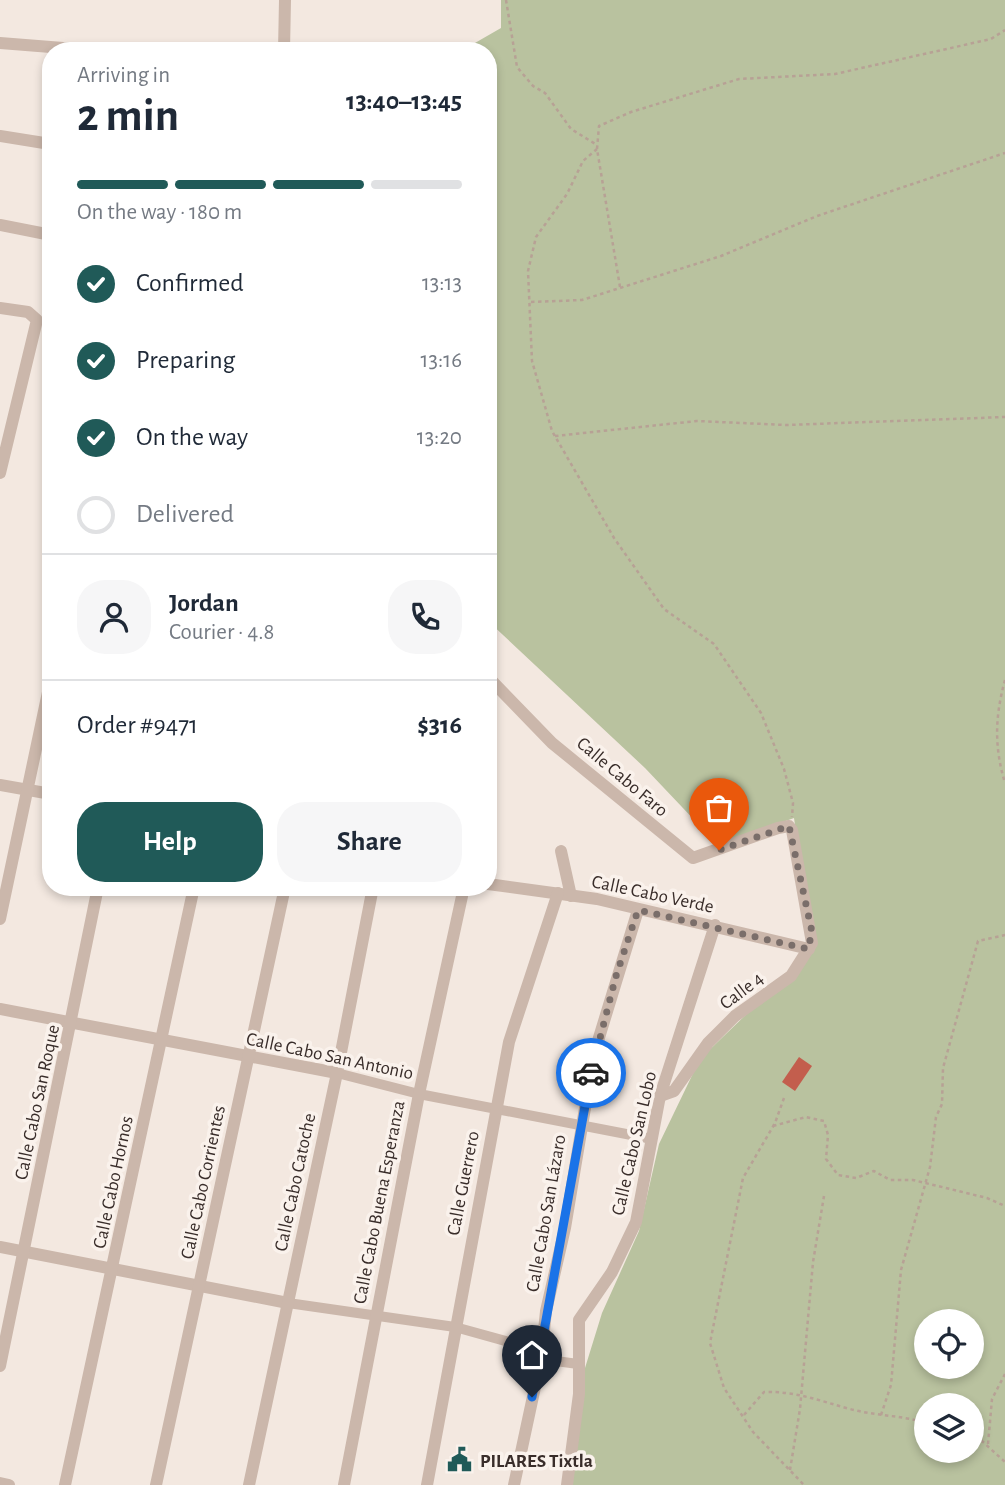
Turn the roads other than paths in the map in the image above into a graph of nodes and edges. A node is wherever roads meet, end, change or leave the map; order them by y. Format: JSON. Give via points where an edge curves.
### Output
{"nodes":[{"id":1,"x":285,"y":0,"type":"edge"},
{"id":2,"x":284,"y":42,"type":"edge"},
{"id":3,"x":0,"y":43,"type":"edge"},
{"id":4,"x":42,"y":46,"type":"edge"},
{"id":5,"x":0,"y":136,"type":"edge"},
{"id":6,"x":42,"y":143,"type":"edge"},
{"id":7,"x":0,"y":225,"type":"edge"},
{"id":8,"x":42,"y":233,"type":"edge"},
{"id":9,"x":0,"y":308,"type":"edge"},
{"id":10,"x":0,"y":473,"type":"edge"},
{"id":11,"x":497,"y":686,"type":"edge"},
{"id":12,"x":42,"y":722,"type":"edge"},
{"id":13,"x":0,"y":785,"type":"edge"},
{"id":14,"x":28,"y":790,"type":"junction"},
{"id":15,"x":42,"y":792,"type":"edge"},
{"id":16,"x":561,"y":851,"type":"dead end"},
{"id":17,"x":497,"y":885,"type":"edge"},
{"id":18,"x":565,"y":895,"type":"junction"},
{"id":19,"x":96,"y":896,"type":"edge"},
{"id":20,"x":192,"y":896,"type":"edge"},
{"id":21,"x":283,"y":896,"type":"edge"},
{"id":22,"x":371,"y":896,"type":"edge"},
{"id":23,"x":462,"y":896,"type":"edge"},
{"id":24,"x":638,"y":910,"type":"junction"},
{"id":25,"x":0,"y":919,"type":"edge"},
{"id":26,"x":715,"y":925,"type":"junction"},
{"id":27,"x":808,"y":949,"type":"junction"},
{"id":28,"x":0,"y":1009,"type":"edge"},
{"id":29,"x":72,"y":1023,"type":"junction"},
{"id":30,"x":163,"y":1040,"type":"junction"},
{"id":31,"x":248,"y":1058,"type":"junction"},
{"id":32,"x":337,"y":1073,"type":"junction"},
{"id":33,"x":419,"y":1094,"type":"junction"},
{"id":34,"x":664,"y":1095,"type":"junction"},
{"id":35,"x":496,"y":1109,"type":"junction"},
{"id":36,"x":580,"y":1126,"type":"junction"},
{"id":37,"x":652,"y":1139,"type":"junction"},
{"id":38,"x":0,"y":1247,"type":"edge"},
{"id":39,"x":24,"y":1252,"type":"junction"},
{"id":40,"x":113,"y":1269,"type":"junction"},
{"id":41,"x":201,"y":1284,"type":"junction"},
{"id":42,"x":288,"y":1303,"type":"junction"},
{"id":43,"x":375,"y":1315,"type":"junction"},
{"id":44,"x":455,"y":1327,"type":"junction"},
{"id":45,"x":541,"y":1359,"type":"junction"},
{"id":46,"x":578,"y":1364,"type":"junction"},
{"id":47,"x":0,"y":1366,"type":"edge"},
{"id":48,"x":0,"y":1483,"type":"edge"},
{"id":49,"x":9,"y":1485,"type":"edge"},
{"id":50,"x":65,"y":1485,"type":"edge"},
{"id":51,"x":156,"y":1485,"type":"edge"},
{"id":52,"x":249,"y":1485,"type":"edge"},
{"id":53,"x":344,"y":1485,"type":"edge"},
{"id":54,"x":426,"y":1485,"type":"edge"},
{"id":55,"x":514,"y":1485,"type":"edge"},
{"id":56,"x":567,"y":1485,"type":"edge"}],
"edges":[{"from":1,"to":2,"type":"street"},
{"from":3,"to":4,"type":"street"},
{"from":5,"to":6,"type":"street"},
{"from":7,"to":8,"type":"street"},
{"from":9,"to":10,"type":"street","via":[[28,312],[37,320]]},
{"from":11,"to":27,"type":"street","name":"Calle Cabo Faro","via":[[552,743],[693,858],[790,828],[812,932]]},
{"from":12,"to":14,"type":"street"},
{"from":13,"to":14,"type":"street"},
{"from":14,"to":15,"type":"street"},
{"from":14,"to":25,"type":"street"},
{"from":16,"to":18,"type":"street"},
{"from":17,"to":18,"type":"street","name":"Calle Cabo Verde"},
{"from":18,"to":24,"type":"street","name":"Calle Cabo Verde"},
{"from":18,"to":35,"type":"street","name":"Calle Guerrero","via":[[509,1042]]},
{"from":19,"to":29,"type":"street","name":"Calle Cabo San Roque"},
{"from":20,"to":30,"type":"street","name":"Calle Cabo Hornos"},
{"from":21,"to":31,"type":"street","name":"Calle Cabo Corrientes"},
{"from":22,"to":32,"type":"street","name":"Calle Cabo Catoche"},
{"from":23,"to":33,"type":"street","name":"Calle Cabo Buena Esperanza"},
{"from":24,"to":26,"type":"street","name":"Calle Cabo Verde"},
{"from":24,"to":36,"type":"street","name":"Calle Cabo San Lázaro","via":[[594,1054]]},
{"from":26,"to":27,"type":"street","name":"Calle Cabo Verde"},
{"from":26,"to":34,"type":"street","name":"Calle Cabo San Lobo"},
{"from":27,"to":34,"type":"street","name":"Calle 4","via":[[791,976],[735,1016]]},
{"from":28,"to":29,"type":"street","name":"Calle Cabo San Antonio"},
{"from":29,"to":30,"type":"street","name":"Calle Cabo San Antonio"},
{"from":29,"to":39,"type":"street","name":"Calle Cabo San Roque"},
{"from":30,"to":31,"type":"street","name":"Calle Cabo San Antonio"},
{"from":30,"to":40,"type":"street","name":"Calle Cabo Hornos"},
{"from":31,"to":32,"type":"street","name":"Calle Cabo San Antonio"},
{"from":31,"to":41,"type":"street","name":"Calle Cabo Corrientes"},
{"from":32,"to":33,"type":"street","name":"Calle Cabo San Antonio"},
{"from":32,"to":42,"type":"street","name":"Calle Cabo Catoche"},
{"from":33,"to":35,"type":"street","name":"Calle Cabo San Antonio"},
{"from":33,"to":43,"type":"street","name":"Calle Cabo Buena Esperanza"},
{"from":34,"to":37,"type":"street","name":"Calle Cabo San Lobo"},
{"from":35,"to":36,"type":"street","name":"Calle Cabo San Antonio"},
{"from":35,"to":44,"type":"street","name":"Calle Guerrero"},
{"from":36,"to":37,"type":"street","name":"Calle Cabo San Antonio"},
{"from":36,"to":45,"type":"street","name":"Calle Cabo San Lázaro"},
{"from":37,"to":46,"type":"street","name":"Calle Cabo San Lobo","via":[[636,1222],[612,1272],[579,1320]]},
{"from":38,"to":39,"type":"street"},
{"from":39,"to":40,"type":"street"},
{"from":39,"to":47,"type":"street","name":"Calle Cabo San Roque"},
{"from":40,"to":41,"type":"street"},
{"from":40,"to":50,"type":"street","name":"Calle Cabo Hornos"},
{"from":41,"to":42,"type":"street"},
{"from":41,"to":51,"type":"street","name":"Calle Cabo Corrientes"},
{"from":42,"to":43,"type":"street"},
{"from":42,"to":52,"type":"street","name":"Calle Cabo Catoche"},
{"from":43,"to":44,"type":"street"},
{"from":43,"to":53,"type":"street","name":"Calle Cabo Buena Esperanza"},
{"from":44,"to":45,"type":"street","via":[[531,1348]]},
{"from":44,"to":54,"type":"street","name":"Calle Guerrero"},
{"from":45,"to":46,"type":"street"},
{"from":45,"to":55,"type":"street","name":"Calle Cabo San Lázaro"},
{"from":46,"to":56,"type":"street","name":"Calle Cabo San Lobo","via":[[577,1422]]},
{"from":48,"to":49,"type":"street"}]}
